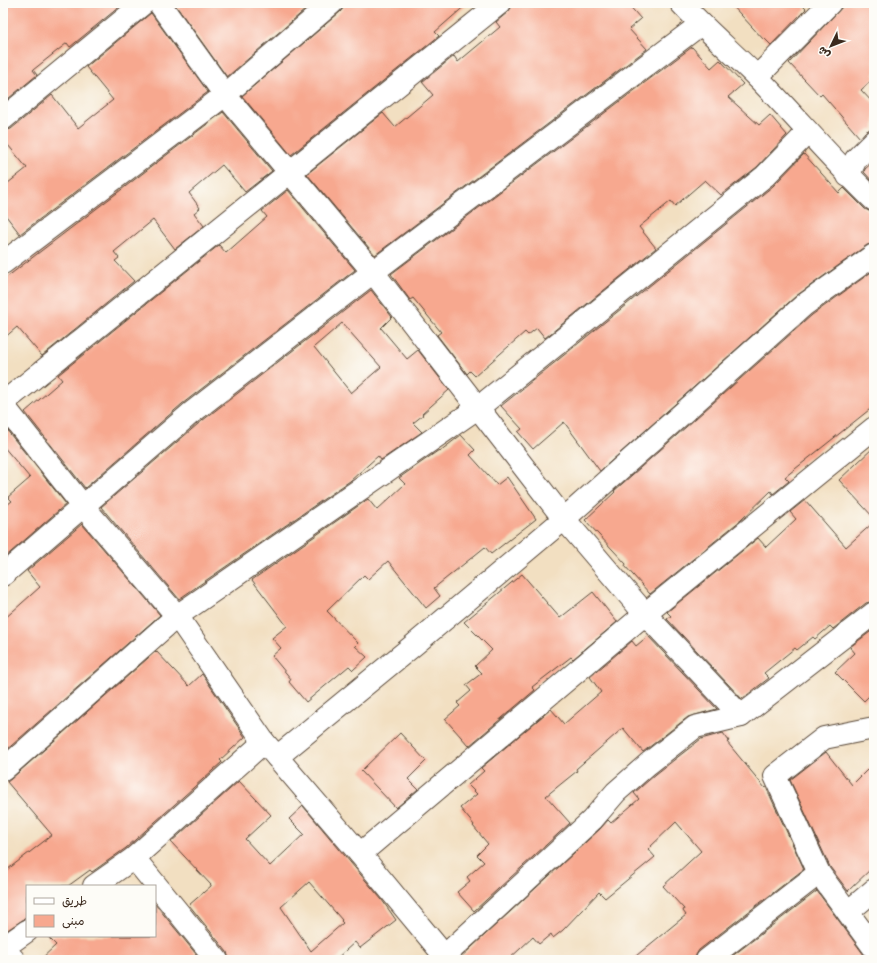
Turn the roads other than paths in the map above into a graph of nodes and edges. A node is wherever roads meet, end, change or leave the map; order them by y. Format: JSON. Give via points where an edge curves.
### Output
{"nodes":[{"id":1,"x":144,"y":3,"type":"edge"},
{"id":2,"x":159,"y":3,"type":"edge"},
{"id":3,"x":332,"y":3,"type":"edge"},
{"id":4,"x":500,"y":3,"type":"edge"},
{"id":5,"x":681,"y":3,"type":"edge"},
{"id":6,"x":830,"y":3,"type":"edge"},
{"id":7,"x":700,"y":24,"type":"junction"},
{"id":8,"x":757,"y":77,"type":"junction"},
{"id":9,"x":225,"y":95,"type":"junction"},
{"id":10,"x":3,"y":119,"type":"edge"},
{"id":11,"x":808,"y":132,"type":"junction"},
{"id":12,"x":874,"y":142,"type":"edge"},
{"id":13,"x":289,"y":173,"type":"junction"},
{"id":14,"x":848,"y":176,"type":"junction"},
{"id":15,"x":874,"y":200,"type":"edge"},
{"id":16,"x":874,"y":255,"type":"edge"},
{"id":17,"x":3,"y":263,"type":"edge"},
{"id":18,"x":373,"y":272,"type":"junction"},
{"id":19,"x":3,"y":404,"type":"edge"},
{"id":20,"x":479,"y":408,"type":"junction"},
{"id":21,"x":874,"y":428,"type":"edge"},
{"id":22,"x":83,"y":506,"type":"junction"},
{"id":23,"x":564,"y":519,"type":"junction"},
{"id":24,"x":3,"y":575,"type":"edge"},
{"id":25,"x":874,"y":613,"type":"edge"},
{"id":26,"x":645,"y":614,"type":"junction"},
{"id":27,"x":177,"y":616,"type":"junction"},
{"id":28,"x":741,"y":716,"type":"junction"},
{"id":29,"x":874,"y":728,"type":"edge"},
{"id":30,"x":270,"y":749,"type":"junction"},
{"id":31,"x":3,"y":770,"type":"edge"},
{"id":32,"x":360,"y":854,"type":"junction"},
{"id":33,"x":134,"y":858,"type":"junction"},
{"id":34,"x":819,"y":873,"type":"junction"},
{"id":35,"x":95,"y":885,"type":"edge"},
{"id":36,"x":874,"y":890,"type":"edge"},
{"id":37,"x":848,"y":912,"type":"junction"},
{"id":38,"x":26,"y":932,"type":"edge"},
{"id":39,"x":874,"y":948,"type":"edge"},
{"id":40,"x":444,"y":959,"type":"edge"},
{"id":41,"x":14,"y":960,"type":"edge"},
{"id":42,"x":218,"y":960,"type":"edge"},
{"id":43,"x":707,"y":960,"type":"edge"}],
"edges":[{"from":1,"to":10,"type":"street"},
{"from":2,"to":9,"type":"street"},
{"from":3,"to":9,"type":"street"},
{"from":4,"to":13,"type":"street"},
{"from":5,"to":7,"type":"street"},
{"from":6,"to":8,"type":"street"},
{"from":7,"to":8,"type":"street"},
{"from":7,"to":18,"type":"street"},
{"from":8,"to":11,"type":"street"},
{"from":9,"to":13,"type":"street"},
{"from":9,"to":17,"type":"street"},
{"from":11,"to":14,"type":"street"},
{"from":11,"to":20,"type":"street","via":[[765,176]]},
{"from":12,"to":14,"type":"street","via":[[856,159]]},
{"from":13,"to":18,"type":"street"},
{"from":13,"to":19,"type":"street"},
{"from":14,"to":15,"type":"street"},
{"from":16,"to":23,"type":"street","via":[[804,305]]},
{"from":18,"to":20,"type":"street"},
{"from":18,"to":22,"type":"street","via":[[190,414]]},
{"from":19,"to":22,"type":"street"},
{"from":20,"to":23,"type":"street"},
{"from":20,"to":27,"type":"street"},
{"from":21,"to":26,"type":"street"},
{"from":22,"to":24,"type":"street"},
{"from":22,"to":27,"type":"street"},
{"from":23,"to":26,"type":"street"},
{"from":23,"to":30,"type":"street","via":[[415,644]]},
{"from":25,"to":28,"type":"street"},
{"from":26,"to":28,"type":"street"},
{"from":26,"to":32,"type":"street"},
{"from":27,"to":30,"type":"street"},
{"from":27,"to":31,"type":"street"},
{"from":28,"to":40,"type":"street","via":[[695,728],[648,764]]},
{"from":29,"to":34,"type":"street","via":[[824,738],[775,776]]},
{"from":30,"to":32,"type":"street"},
{"from":30,"to":33,"type":"street"},
{"from":32,"to":40,"type":"street"},
{"from":33,"to":35,"type":"street"},
{"from":33,"to":42,"type":"street"},
{"from":34,"to":37,"type":"street"},
{"from":34,"to":43,"type":"street"},
{"from":36,"to":37,"type":"street"},
{"from":37,"to":39,"type":"street"},
{"from":38,"to":41,"type":"street","via":[[3,948]]}]}
